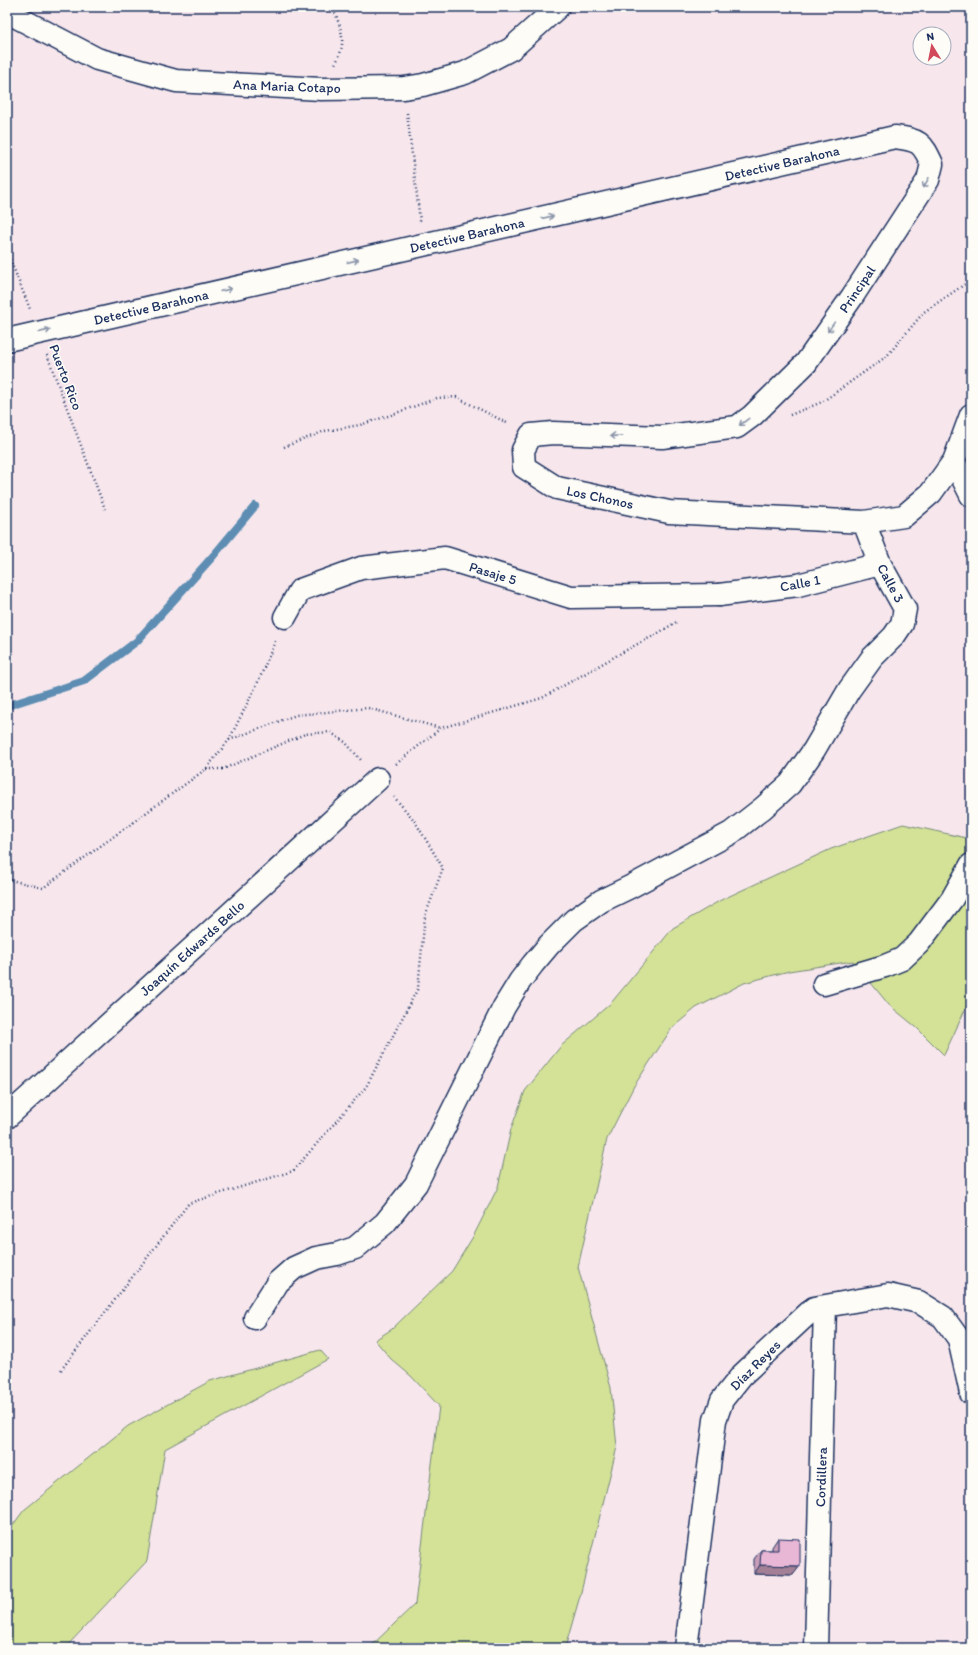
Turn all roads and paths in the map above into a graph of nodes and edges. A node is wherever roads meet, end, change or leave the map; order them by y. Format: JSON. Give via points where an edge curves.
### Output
{"nodes":[{"id":1,"x":330,"y":7,"type":"edge"},
{"id":2,"x":558,"y":7,"type":"edge"},
{"id":3,"x":7,"y":12,"type":"edge"},
{"id":4,"x":321,"y":88,"type":"junction"},
{"id":5,"x":404,"y":88,"type":"junction"},
{"id":6,"x":924,"y":147,"type":"joint"},
{"id":7,"x":423,"y":245,"type":"junction"},
{"id":8,"x":7,"y":252,"type":"edge"},
{"id":9,"x":971,"y":280,"type":"edge"},
{"id":10,"x":39,"y":332,"type":"junction"},
{"id":11,"x":7,"y":340,"type":"edge"},
{"id":12,"x":971,"y":415,"type":"edge"},
{"id":13,"x":752,"y":416,"type":"junction"},
{"id":14,"x":531,"y":435,"type":"junction"},
{"id":15,"x":284,"y":447,"type":"dead end"},
{"id":16,"x":954,"y":461,"type":"junction"},
{"id":17,"x":971,"y":495,"type":"edge"},
{"id":18,"x":105,"y":509,"type":"dead end"},
{"id":19,"x":864,"y":522,"type":"junction"},
{"id":20,"x":880,"y":564,"type":"junction"},
{"id":21,"x":719,"y":595,"type":"joint"},
{"id":22,"x":285,"y":617,"type":"joint"},
{"id":23,"x":681,"y":619,"type":"dead end"},
{"id":24,"x":441,"y":728,"type":"junction"},
{"id":25,"x":229,"y":740,"type":"junction"},
{"id":26,"x":206,"y":769,"type":"junction"},
{"id":27,"x":378,"y":779,"type":"junction"},
{"id":28,"x":971,"y":865,"type":"edge"},
{"id":29,"x":7,"y":879,"type":"edge"},
{"id":30,"x":824,"y":984,"type":"dead end"},
{"id":31,"x":7,"y":1117,"type":"edge"},
{"id":32,"x":825,"y":1306,"type":"junction"},
{"id":33,"x":255,"y":1318,"type":"dead end"},
{"id":34,"x":61,"y":1370,"type":"dead end"},
{"id":35,"x":971,"y":1393,"type":"edge"},
{"id":36,"x":686,"y":1648,"type":"edge"},
{"id":37,"x":816,"y":1648,"type":"edge"}],
"edges":[{"from":1,"to":4,"type":"path","via":[[334,10],[343,33],[341,54]]},
{"from":2,"to":5,"type":"street","name":"Ana Maria Cotapo","via":[[511,49],[465,73]]},
{"from":3,"to":4,"type":"street","name":"Ana Maria Cotapo","via":[[97,58],[176,81]]},
{"from":4,"to":5,"type":"street","name":"Ana Maria Cotapo"},
{"from":5,"to":7,"type":"path"},
{"from":7,"to":6,"type":"street","name":"Detective Barahona","one_way":true,"via":[[895,137],[912,139]]},
{"from":6,"to":13,"type":"street","name":"Principal","one_way":true,"via":[[932,164],[928,180],[806,363]]},
{"from":10,"to":7,"type":"street","name":"Detective Barahona","one_way":true},
{"from":8,"to":10,"type":"path","name":"Puerto Rico"},
{"from":9,"to":13,"type":"path","via":[[924,312],[886,356],[822,402],[783,417],[766,420]]},
{"from":10,"to":11,"type":"street","name":"Detective Barahona"},
{"from":10,"to":18,"type":"path","name":"Puerto Rico"},
{"from":12,"to":16,"type":"street","name":"Los Chonos"},
{"from":13,"to":14,"type":"street","name":"Principal","one_way":true,"via":[[737,427],[662,437],[553,433]]},
{"from":14,"to":15,"type":"path","via":[[456,397],[437,398],[360,425],[325,431]]},
{"from":14,"to":19,"type":"street","name":"Los Chonos","via":[[524,450],[524,467],[557,488],[669,512]]},
{"from":16,"to":17,"type":"street"},
{"from":16,"to":19,"type":"street","name":"Los Chonos","via":[[931,493],[904,516]]},
{"from":19,"to":20,"type":"street","name":"Calle 3"},
{"from":20,"to":21,"type":"street","name":"Calle 1","via":[[798,585]]},
{"from":20,"to":33,"type":"street","name":"Calle 3","via":[[905,609],[902,624],[872,658],[849,690],[814,750],[790,784],[731,834],[601,901],[574,920],[549,945],[520,981],[504,1007],[416,1184],[385,1223],[355,1248],[316,1258],[294,1268],[278,1282]]},
{"from":21,"to":22,"type":"street","name":"Pasaje 5","via":[[571,597],[445,558],[360,568],[300,590]]},
{"from":22,"to":25,"type":"path","via":[[259,680]]},
{"from":23,"to":24,"type":"path","via":[[542,698]]},
{"from":24,"to":25,"type":"path","via":[[368,708],[296,715]]},
{"from":24,"to":27,"type":"path"},
{"from":25,"to":26,"type":"path"},
{"from":26,"to":27,"type":"path","via":[[223,769],[305,734],[330,732],[345,742]]},
{"from":26,"to":29,"type":"path","via":[[43,888]]},
{"from":27,"to":31,"type":"street","name":"Joaquín Edwards Bello"},
{"from":27,"to":34,"type":"path","via":[[414,820],[443,868],[425,916],[418,988],[366,1087],[293,1171],[189,1203]]},
{"from":28,"to":30,"type":"street","via":[[952,899],[919,943],[902,959]]},
{"from":32,"to":35,"type":"street","name":"Díaz Reyes","via":[[888,1295],[919,1302],[943,1317],[959,1339]]},
{"from":32,"to":36,"type":"street","name":"Díaz Reyes","via":[[814,1308],[742,1376],[722,1400],[715,1420]]},
{"from":32,"to":37,"type":"street","name":"Cordillera"}]}
